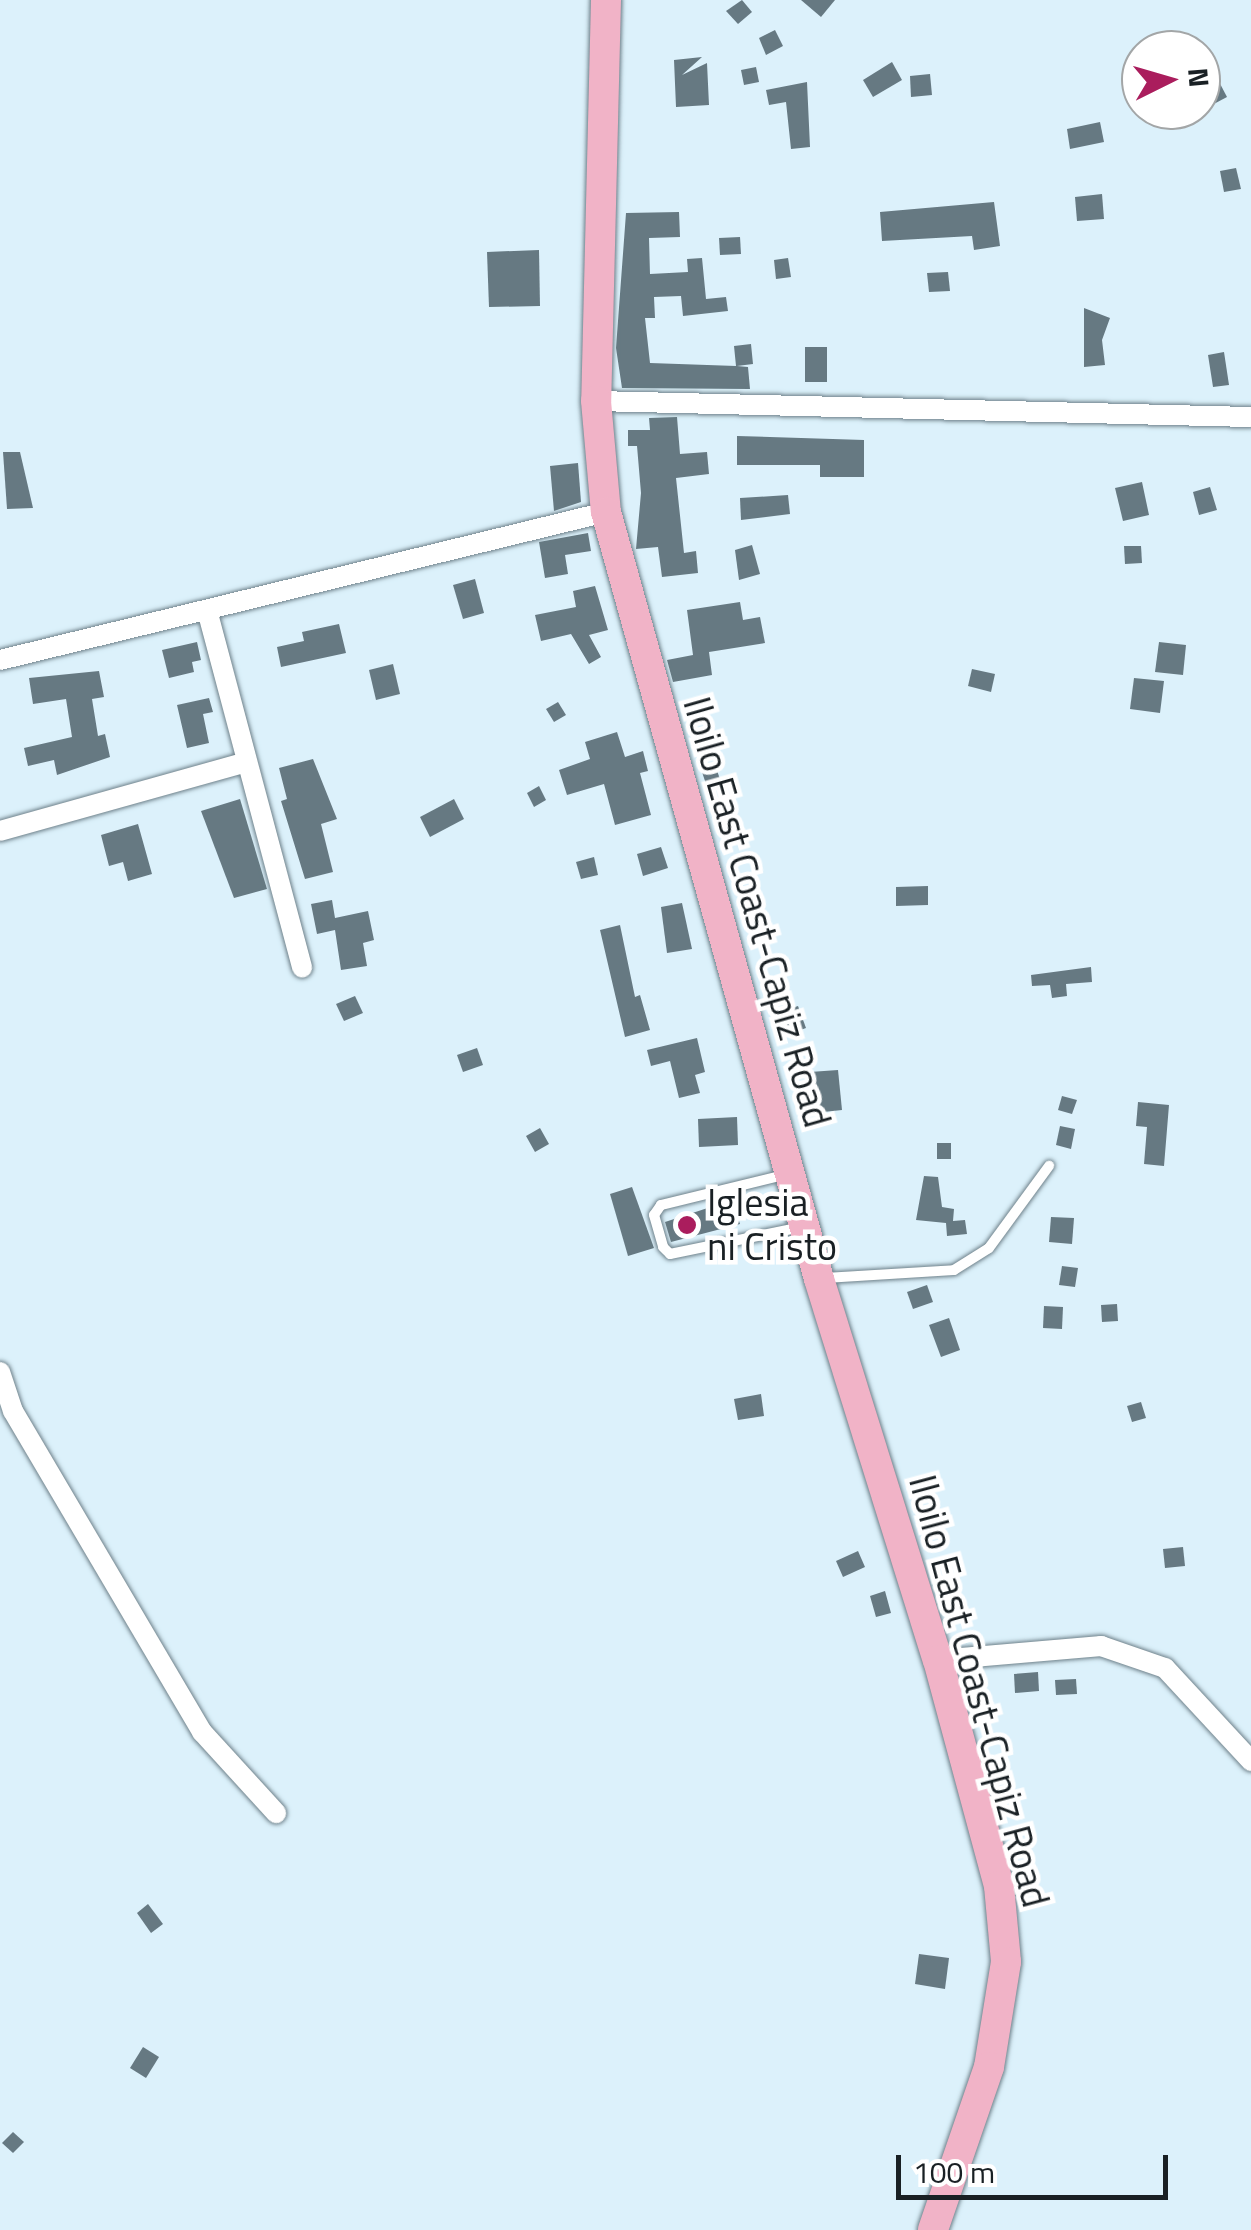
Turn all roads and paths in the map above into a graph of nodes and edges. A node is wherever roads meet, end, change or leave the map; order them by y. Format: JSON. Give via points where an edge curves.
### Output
{"nodes":[{"id":1,"x":606,"y":0,"type":"edge"},
{"id":2,"x":596,"y":401,"type":"junction"},
{"id":3,"x":1251,"y":418,"type":"edge"},
{"id":4,"x":606,"y":512,"type":"junction"},
{"id":5,"x":207,"y":610,"type":"junction"},
{"id":6,"x":0,"y":660,"type":"edge"},
{"id":7,"x":248,"y":762,"type":"junction"},
{"id":8,"x":0,"y":831,"type":"edge"},
{"id":9,"x":302,"y":968,"type":"dead end"},
{"id":10,"x":1049,"y":1166,"type":"dead end"},
{"id":11,"x":789,"y":1174,"type":"junction"},
{"id":12,"x":804,"y":1227,"type":"junction"},
{"id":13,"x":818,"y":1278,"type":"junction"},
{"id":14,"x":0,"y":1372,"type":"edge"},
{"id":15,"x":938,"y":1660,"type":"junction"},
{"id":16,"x":1251,"y":1760,"type":"edge"},
{"id":17,"x":276,"y":1812,"type":"dead end"},
{"id":18,"x":933,"y":2230,"type":"edge"}],
"edges":[{"from":1,"to":2,"type":"main road","name":"Iloilo East Coast-Capiz Road"},
{"from":2,"to":3,"type":"street"},
{"from":2,"to":4,"type":"main road","name":"Iloilo East Coast-Capiz Road"},
{"from":4,"to":5,"type":"street"},
{"from":4,"to":11,"type":"main road","name":"Iloilo East Coast-Capiz Road"},
{"from":5,"to":6,"type":"street"},
{"from":5,"to":7,"type":"street"},
{"from":7,"to":8,"type":"street"},
{"from":7,"to":9,"type":"street"},
{"from":10,"to":13,"type":"lane","via":[[990,1248],[954,1270]]},
{"from":11,"to":12,"type":"main road","name":"Iloilo East Coast-Capiz Road"},
{"from":11,"to":12,"type":"lane","via":[[660,1205],[654,1215],[663,1247],[670,1254]]},
{"from":12,"to":13,"type":"main road","name":"Iloilo East Coast-Capiz Road"},
{"from":13,"to":15,"type":"main road","name":"Iloilo East Coast-Capiz Road"},
{"from":14,"to":17,"type":"street","via":[[12,1412],[202,1732]]},
{"from":15,"to":16,"type":"street","via":[[1101,1646],[1166,1668]]},
{"from":15,"to":18,"type":"main road","name":"Iloilo East Coast-Capiz Road","via":[[998,1886],[1006,1962],[988,2067]]}]}
